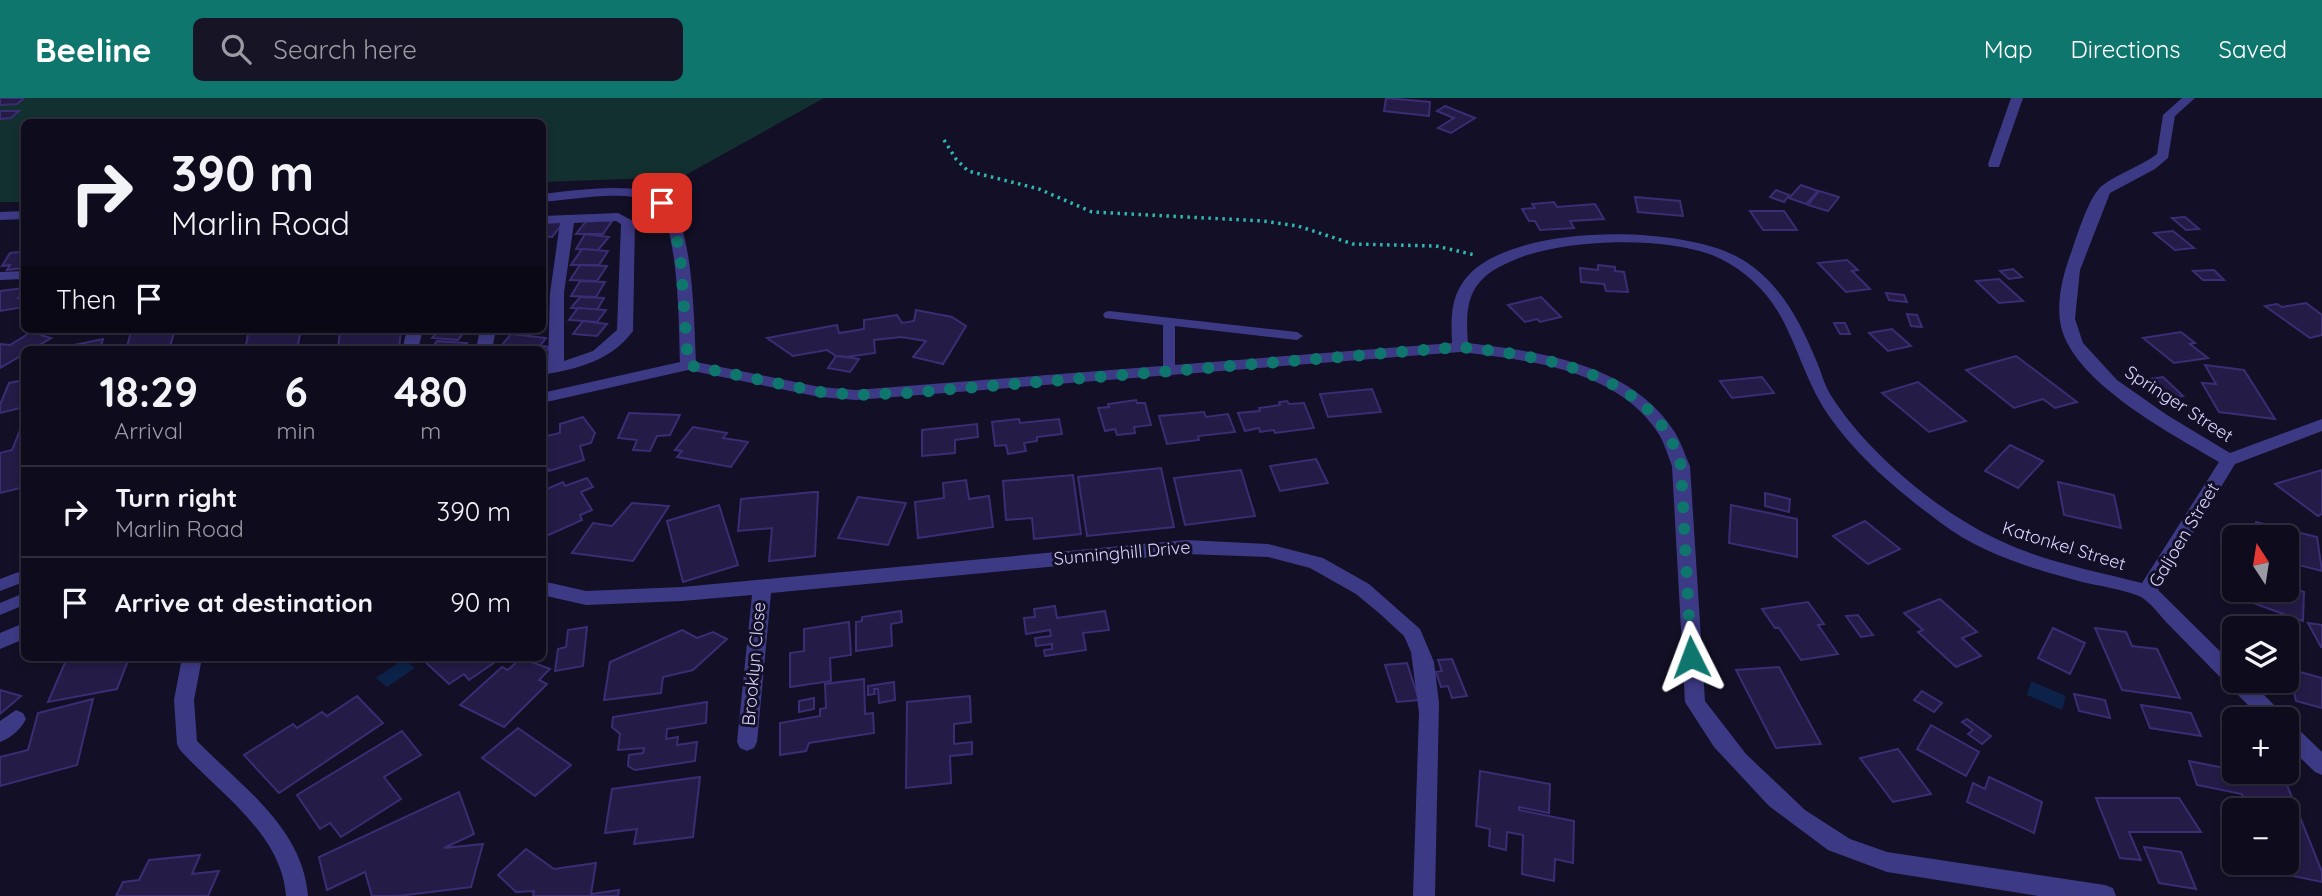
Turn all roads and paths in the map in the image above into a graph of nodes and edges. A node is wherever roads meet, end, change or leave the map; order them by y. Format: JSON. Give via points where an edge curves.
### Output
{"nodes":[{"id":1,"x":2017,"y":98,"type":"edge"},
{"id":2,"x":2189,"y":98,"type":"edge"},
{"id":3,"x":944,"y":139,"type":"dead end"},
{"id":4,"x":1994,"y":164,"type":"dead end"},
{"id":5,"x":546,"y":198,"type":"edge"},
{"id":6,"x":21,"y":215,"type":"edge"},
{"id":7,"x":0,"y":216,"type":"edge"},
{"id":8,"x":568,"y":218,"type":"junction"},
{"id":9,"x":546,"y":220,"type":"edge"},
{"id":10,"x":1498,"y":260,"type":"junction"},
{"id":11,"x":21,"y":275,"type":"edge"},
{"id":12,"x":0,"y":276,"type":"edge"},
{"id":13,"x":1109,"y":315,"type":"dead end"},
{"id":14,"x":1169,"y":322,"type":"junction"},
{"id":15,"x":1297,"y":336,"type":"dead end"},
{"id":16,"x":1460,"y":347,"type":"junction"},
{"id":17,"x":688,"y":365,"type":"junction"},
{"id":18,"x":549,"y":369,"type":"edge"},
{"id":19,"x":1169,"y":373,"type":"junction"},
{"id":20,"x":546,"y":397,"type":"edge"},
{"id":21,"x":2322,"y":425,"type":"edge"},
{"id":22,"x":2229,"y":460,"type":"junction"},
{"id":23,"x":21,"y":577,"type":"edge"},
{"id":24,"x":0,"y":585,"type":"edge"},
{"id":25,"x":762,"y":586,"type":"junction"},
{"id":26,"x":546,"y":589,"type":"edge"},
{"id":27,"x":2147,"y":591,"type":"junction"},
{"id":28,"x":21,"y":600,"type":"edge"},
{"id":29,"x":0,"y":609,"type":"edge"},
{"id":30,"x":21,"y":632,"type":"edge"},
{"id":31,"x":0,"y":641,"type":"edge"},
{"id":32,"x":191,"y":661,"type":"edge"},
{"id":33,"x":2222,"y":666,"type":"edge"},
{"id":34,"x":2249,"y":693,"type":"edge"},
{"id":35,"x":2263,"y":707,"type":"edge"},
{"id":36,"x":16,"y":719,"type":"dead end"},
{"id":37,"x":0,"y":733,"type":"edge"},
{"id":38,"x":747,"y":742,"type":"dead end"},
{"id":39,"x":2299,"y":743,"type":"edge"},
{"id":40,"x":2322,"y":766,"type":"edge"},
{"id":41,"x":296,"y":896,"type":"edge"},
{"id":42,"x":1424,"y":896,"type":"edge"},
{"id":43,"x":2105,"y":896,"type":"edge"}],
"edges":[{"from":1,"to":4,"type":"street"},
{"from":2,"to":22,"type":"street","name":"Springer Street","via":[[2169,115],[2163,155],[2104,191],[2070,280],[2068,326],[2077,345],[2109,382]]},
{"from":3,"to":10,"type":"path","via":[[968,171],[1039,189],[1092,212],[1263,221],[1353,243],[1436,246]]},
{"from":5,"to":17,"type":"street","via":[[628,195],[662,203],[673,216],[679,252]]},
{"from":6,"to":7,"type":"street"},
{"from":8,"to":9,"type":"street"},
{"from":8,"to":18,"type":"street","via":[[560,249]]},
{"from":8,"to":18,"type":"street","via":[[618,217],[628,222],[625,331],[604,353]]},
{"from":10,"to":16,"type":"street","name":"Katonkel Street","via":[[1470,284],[1459,305]]},
{"from":10,"to":27,"type":"street","name":"Katonkel Street","via":[[1548,245],[1624,239],[1706,248],[1733,259],[1756,276],[1785,309],[1822,393],[1860,444],[1898,481],[1953,523],[1996,547]]},
{"from":11,"to":12,"type":"street"},
{"from":13,"to":14,"type":"lane"},
{"from":14,"to":15,"type":"lane"},
{"from":14,"to":19,"type":"lane"},
{"from":16,"to":19,"type":"street"},
{"from":16,"to":43,"type":"street","via":[[1513,353],[1606,381],[1639,400],[1665,427],[1681,466],[1695,702],[1732,754],[1810,827],[1847,849],[1887,862]]},
{"from":17,"to":19,"type":"street","via":[[856,395]]},
{"from":17,"to":20,"type":"street"},
{"from":21,"to":22,"type":"street"},
{"from":22,"to":27,"type":"street","name":"Galjoen Street"},
{"from":23,"to":24,"type":"lane"},
{"from":25,"to":26,"type":"street","name":"Sunninghill Drive","via":[[586,598]]},
{"from":25,"to":38,"type":"street","name":"Brooklyn Close"},
{"from":25,"to":42,"type":"street","name":"Sunninghill Drive","via":[[1186,547],[1265,548],[1315,562],[1378,601],[1413,634],[1422,657],[1429,713]]},
{"from":27,"to":33,"type":"street","name":"Galjoen Street"},
{"from":28,"to":29,"type":"lane"},
{"from":30,"to":31,"type":"street"},
{"from":32,"to":41,"type":"street","via":[[184,701],[187,744],[262,817],[290,860]]},
{"from":34,"to":35,"type":"street","name":"Galjoen Street"},
{"from":36,"to":37,"type":"street"},
{"from":39,"to":40,"type":"street"}]}
